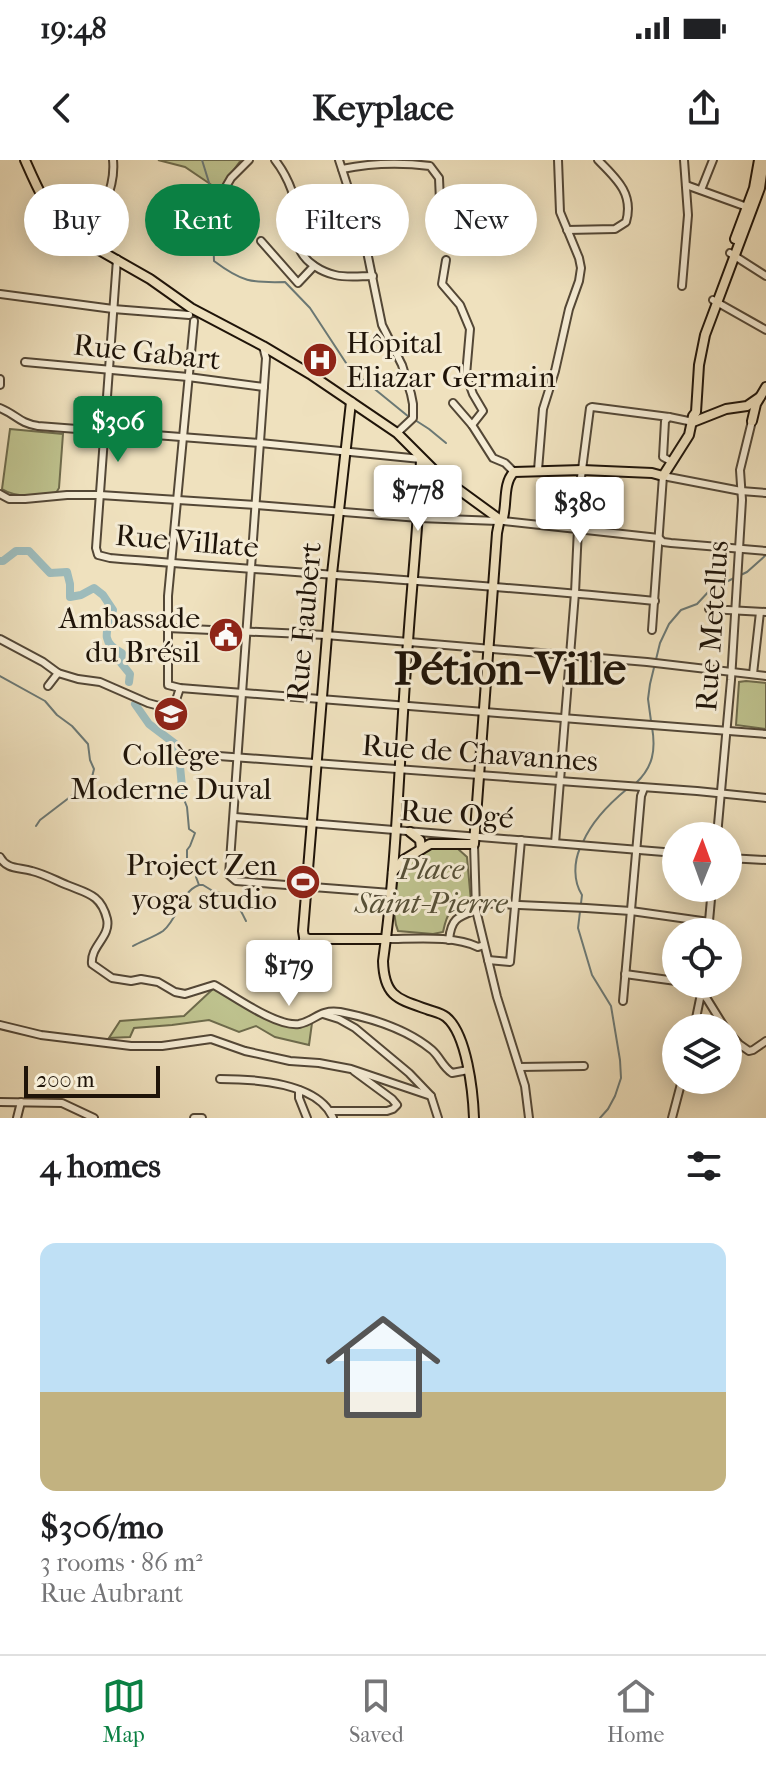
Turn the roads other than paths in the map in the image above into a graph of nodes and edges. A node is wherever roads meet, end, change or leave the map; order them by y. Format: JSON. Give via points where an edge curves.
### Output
{"nodes":[{"id":1,"x":25,"y":160,"type":"edge"},
{"id":2,"x":113,"y":160,"type":"edge"},
{"id":3,"x":249,"y":160,"type":"edge"},
{"id":4,"x":275,"y":160,"type":"edge"},
{"id":5,"x":339,"y":160,"type":"edge"},
{"id":6,"x":558,"y":160,"type":"edge"},
{"id":7,"x":598,"y":160,"type":"edge"},
{"id":8,"x":684,"y":160,"type":"edge"},
{"id":9,"x":713,"y":160,"type":"edge"},
{"id":10,"x":761,"y":160,"type":"edge"},
{"id":11,"x":342,"y":169,"type":"junction"},
{"id":12,"x":36,"y":184,"type":"edge"},
{"id":13,"x":112,"y":184,"type":"edge"},
{"id":14,"x":228,"y":184,"type":"edge"},
{"id":15,"x":439,"y":184,"type":"edge"},
{"id":16,"x":686,"y":185,"type":"junction"},
{"id":17,"x":701,"y":190,"type":"junction"},
{"id":18,"x":747,"y":207,"type":"junction"},
{"id":19,"x":567,"y":230,"type":"junction"},
{"id":20,"x":261,"y":241,"type":"dead end"},
{"id":21,"x":732,"y":254,"type":"junction"},
{"id":22,"x":112,"y":256,"type":"edge"},
{"id":23,"x":117,"y":259,"type":"junction"},
{"id":24,"x":446,"y":260,"type":"dead end"},
{"id":25,"x":314,"y":266,"type":"junction"},
{"id":26,"x":373,"y":276,"type":"junction"},
{"id":27,"x":766,"y":276,"type":"edge"},
{"id":28,"x":682,"y":286,"type":"dead end"},
{"id":29,"x":0,"y":294,"type":"edge"},
{"id":30,"x":715,"y":301,"type":"junction"},
{"id":31,"x":113,"y":309,"type":"junction"},
{"id":32,"x":191,"y":315,"type":"junction"},
{"id":33,"x":766,"y":330,"type":"edge"},
{"id":34,"x":263,"y":346,"type":"junction"},
{"id":35,"x":25,"y":362,"type":"dead end"},
{"id":36,"x":110,"y":370,"type":"junction"},
{"id":37,"x":188,"y":377,"type":"junction"},
{"id":38,"x":0,"y":379,"type":"edge"},
{"id":39,"x":0,"y":385,"type":"edge"},
{"id":40,"x":264,"y":387,"type":"junction"},
{"id":41,"x":766,"y":387,"type":"edge"},
{"id":42,"x":760,"y":397,"type":"junction"},
{"id":43,"x":351,"y":402,"type":"junction"},
{"id":44,"x":453,"y":403,"type":"dead end"},
{"id":45,"x":742,"y":407,"type":"junction"},
{"id":46,"x":0,"y":408,"type":"edge"},
{"id":47,"x":669,"y":417,"type":"junction"},
{"id":48,"x":693,"y":419,"type":"junction"},
{"id":49,"x":752,"y":421,"type":"junction"},
{"id":50,"x":472,"y":425,"type":"junction"},
{"id":51,"x":105,"y":431,"type":"junction"},
{"id":52,"x":397,"y":433,"type":"junction"},
{"id":53,"x":182,"y":437,"type":"junction"},
{"id":54,"x":260,"y":443,"type":"junction"},
{"id":55,"x":344,"y":450,"type":"junction"},
{"id":56,"x":421,"y":459,"type":"junction"},
{"id":57,"x":672,"y":462,"type":"junction"},
{"id":58,"x":538,"y":470,"type":"junction"},
{"id":59,"x":582,"y":470,"type":"junction"},
{"id":60,"x":514,"y":472,"type":"junction"},
{"id":61,"x":663,"y":476,"type":"junction"},
{"id":62,"x":741,"y":491,"type":"junction"},
{"id":63,"x":766,"y":493,"type":"edge"},
{"id":64,"x":0,"y":494,"type":"edge"},
{"id":65,"x":100,"y":495,"type":"junction"},
{"id":66,"x":176,"y":501,"type":"junction"},
{"id":67,"x":256,"y":505,"type":"junction"},
{"id":68,"x":338,"y":511,"type":"junction"},
{"id":69,"x":419,"y":518,"type":"junction"},
{"id":70,"x":500,"y":520,"type":"junction"},
{"id":71,"x":578,"y":529,"type":"junction"},
{"id":72,"x":659,"y":538,"type":"junction"},
{"id":73,"x":739,"y":548,"type":"junction"},
{"id":74,"x":765,"y":551,"type":"edge"},
{"id":75,"x":171,"y":563,"type":"junction"},
{"id":76,"x":250,"y":569,"type":"junction"},
{"id":77,"x":332,"y":574,"type":"junction"},
{"id":78,"x":414,"y":579,"type":"junction"},
{"id":79,"x":493,"y":587,"type":"junction"},
{"id":80,"x":575,"y":593,"type":"junction"},
{"id":81,"x":655,"y":601,"type":"junction"},
{"id":82,"x":709,"y":609,"type":"dead end"},
{"id":83,"x":735,"y":610,"type":"junction"},
{"id":84,"x":763,"y":612,"type":"edge"},
{"id":85,"x":167,"y":628,"type":"junction"},
{"id":86,"x":652,"y":630,"type":"dead end"},
{"id":87,"x":246,"y":632,"type":"junction"},
{"id":88,"x":326,"y":635,"type":"junction"},
{"id":89,"x":0,"y":639,"type":"edge"},
{"id":90,"x":407,"y":643,"type":"junction"},
{"id":91,"x":489,"y":650,"type":"junction"},
{"id":92,"x":570,"y":656,"type":"junction"},
{"id":93,"x":731,"y":672,"type":"junction"},
{"id":94,"x":58,"y":673,"type":"junction"},
{"id":95,"x":753,"y":674,"type":"junction"},
{"id":96,"x":766,"y":676,"type":"edge"},
{"id":97,"x":48,"y":686,"type":"dead end"},
{"id":98,"x":180,"y":688,"type":"junction"},
{"id":99,"x":242,"y":694,"type":"junction"},
{"id":100,"x":320,"y":700,"type":"junction"},
{"id":101,"x":404,"y":706,"type":"junction"},
{"id":102,"x":484,"y":713,"type":"junction"},
{"id":103,"x":565,"y":719,"type":"junction"},
{"id":104,"x":727,"y":730,"type":"junction"},
{"id":105,"x":766,"y":734,"type":"edge"},
{"id":106,"x":191,"y":754,"type":"dead end"},
{"id":107,"x":238,"y":757,"type":"junction"},
{"id":108,"x":316,"y":762,"type":"junction"},
{"id":109,"x":400,"y":770,"type":"junction"},
{"id":110,"x":479,"y":776,"type":"junction"},
{"id":111,"x":560,"y":782,"type":"junction"},
{"id":112,"x":644,"y":788,"type":"junction"},
{"id":113,"x":720,"y":793,"type":"junction"},
{"id":114,"x":766,"y":798,"type":"edge"},
{"id":115,"x":235,"y":817,"type":"junction"},
{"id":116,"x":718,"y":822,"type":"edge"},
{"id":117,"x":313,"y":824,"type":"junction"},
{"id":118,"x":395,"y":831,"type":"junction"},
{"id":119,"x":410,"y":832,"type":"junction"},
{"id":120,"x":474,"y":840,"type":"junction"},
{"id":121,"x":521,"y":840,"type":"junction"},
{"id":122,"x":555,"y":843,"type":"junction"},
{"id":123,"x":395,"y":845,"type":"junction"},
{"id":124,"x":421,"y":849,"type":"junction"},
{"id":125,"x":636,"y":850,"type":"junction"},
{"id":126,"x":662,"y":852,"type":"edge"},
{"id":127,"x":0,"y":857,"type":"edge"},
{"id":128,"x":407,"y":859,"type":"junction"},
{"id":129,"x":742,"y":859,"type":"edge"},
{"id":130,"x":766,"y":860,"type":"edge"},
{"id":131,"x":393,"y":872,"type":"junction"},
{"id":132,"x":307,"y":888,"type":"junction"},
{"id":133,"x":391,"y":893,"type":"junction"},
{"id":134,"x":514,"y":905,"type":"junction"},
{"id":135,"x":476,"y":907,"type":"junction"},
{"id":136,"x":631,"y":911,"type":"junction"},
{"id":137,"x":681,"y":918,"type":"edge"},
{"id":138,"x":482,"y":936,"type":"junction"},
{"id":139,"x":307,"y":938,"type":"junction"},
{"id":140,"x":386,"y":939,"type":"junction"},
{"id":141,"x":449,"y":940,"type":"junction"},
{"id":142,"x":471,"y":943,"type":"junction"},
{"id":143,"x":484,"y":945,"type":"junction"},
{"id":144,"x":488,"y":960,"type":"junction"},
{"id":145,"x":282,"y":965,"type":"dead end"},
{"id":146,"x":625,"y":974,"type":"junction"},
{"id":147,"x":662,"y":979,"type":"edge"},
{"id":148,"x":623,"y":1001,"type":"dead end"},
{"id":149,"x":319,"y":1014,"type":"junction"},
{"id":150,"x":0,"y":1025,"type":"edge"},
{"id":151,"x":766,"y":1041,"type":"edge"},
{"id":152,"x":742,"y":1046,"type":"edge"},
{"id":153,"x":584,"y":1066,"type":"dead end"},
{"id":154,"x":520,"y":1067,"type":"junction"},
{"id":155,"x":351,"y":1069,"type":"junction"},
{"id":156,"x":468,"y":1070,"type":"junction"},
{"id":157,"x":220,"y":1079,"type":"dead end"},
{"id":158,"x":299,"y":1090,"type":"junction"},
{"id":159,"x":678,"y":1094,"type":"edge"},
{"id":160,"x":431,"y":1096,"type":"junction"},
{"id":161,"x":0,"y":1102,"type":"edge"},
{"id":162,"x":21,"y":1102,"type":"junction"},
{"id":163,"x":332,"y":1114,"type":"edge"},
{"id":164,"x":17,"y":1118,"type":"edge"},
{"id":165,"x":94,"y":1118,"type":"edge"},
{"id":166,"x":194,"y":1118,"type":"edge"},
{"id":167,"x":202,"y":1118,"type":"edge"},
{"id":168,"x":307,"y":1118,"type":"edge"},
{"id":169,"x":438,"y":1118,"type":"edge"},
{"id":170,"x":474,"y":1118,"type":"edge"},
{"id":171,"x":529,"y":1118,"type":"edge"},
{"id":172,"x":672,"y":1118,"type":"edge"}],
"edges":[{"from":1,"to":12,"type":"main road"},
{"from":2,"to":13,"type":"street"},
{"from":3,"to":14,"type":"street"},
{"from":4,"to":25,"type":"street","via":[[295,202],[299,249]]},
{"from":5,"to":11,"type":"street"},
{"from":6,"to":19,"type":"street","via":[[560,212]]},
{"from":7,"to":19,"type":"street","via":[[626,192],[626,222],[615,229]]},
{"from":8,"to":16,"type":"street"},
{"from":9,"to":17,"type":"street"},
{"from":10,"to":18,"type":"main road"},
{"from":10,"to":21,"type":"main road","via":[[760,188]]},
{"from":11,"to":15,"type":"street","via":[[391,163],[430,166]]},
{"from":11,"to":26,"type":"street"},
{"from":16,"to":17,"type":"street"},
{"from":16,"to":28,"type":"street"},
{"from":17,"to":18,"type":"street"},
{"from":18,"to":21,"type":"main road"},
{"from":19,"to":58,"type":"street","via":[[580,274],[543,409]]},
{"from":20,"to":25,"type":"street","via":[[298,283]]},
{"from":21,"to":27,"type":"street"},
{"from":21,"to":30,"type":"main road"},
{"from":22,"to":23,"type":"main road"},
{"from":23,"to":31,"type":"street"},
{"from":23,"to":32,"type":"main road","via":[[169,292]]},
{"from":24,"to":50,"type":"street","via":[[442,284],[460,305],[470,329],[466,375],[483,411]]},
{"from":25,"to":26,"type":"street","via":[[337,276]]},
{"from":26,"to":52,"type":"street","via":[[382,325],[402,365],[413,404],[413,418]]},
{"from":29,"to":31,"type":"street"},
{"from":30,"to":33,"type":"street"},
{"from":30,"to":48,"type":"main road","via":[[696,350]]},
{"from":31,"to":32,"type":"street"},
{"from":31,"to":36,"type":"street"},
{"from":32,"to":34,"type":"main road","via":[[203,315]]},
{"from":32,"to":37,"type":"street"},
{"from":34,"to":40,"type":"street"},
{"from":34,"to":43,"type":"main road"},
{"from":35,"to":36,"type":"street","name":"Rue Gabart"},
{"from":36,"to":37,"type":"street","name":"Rue Gabart"},
{"from":36,"to":51,"type":"street"},
{"from":37,"to":40,"type":"street","name":"Rue Gabart"},
{"from":37,"to":53,"type":"street"},
{"from":38,"to":39,"type":"street"},
{"from":40,"to":54,"type":"street"},
{"from":41,"to":42,"type":"main road"},
{"from":42,"to":45,"type":"main road"},
{"from":42,"to":49,"type":"main road"},
{"from":43,"to":52,"type":"main road"},
{"from":43,"to":55,"type":"main road","name":"Rue Faubert"},
{"from":44,"to":50,"type":"street"},
{"from":45,"to":48,"type":"main road"},
{"from":45,"to":49,"type":"main road"},
{"from":46,"to":51,"type":"street","via":[[30,425]]},
{"from":47,"to":48,"type":"street"},
{"from":47,"to":57,"type":"street","via":[[663,457]]},
{"from":47,"to":59,"type":"street","via":[[590,408]]},
{"from":48,"to":57,"type":"main road"},
{"from":49,"to":62,"type":"street","name":"Rue Metellus","via":[[740,470]]},
{"from":50,"to":60,"type":"street","via":[[493,458]]},
{"from":51,"to":53,"type":"street"},
{"from":51,"to":65,"type":"street"},
{"from":52,"to":56,"type":"main road"},
{"from":53,"to":54,"type":"street"},
{"from":53,"to":66,"type":"street"},
{"from":54,"to":55,"type":"street"},
{"from":54,"to":67,"type":"street"},
{"from":55,"to":56,"type":"street"},
{"from":55,"to":68,"type":"main road","name":"Rue Faubert"},
{"from":56,"to":69,"type":"main road"},
{"from":56,"to":70,"type":"main road"},
{"from":57,"to":61,"type":"main road"},
{"from":58,"to":59,"type":"main road"},
{"from":58,"to":60,"type":"main road"},
{"from":59,"to":61,"type":"main road"},
{"from":59,"to":71,"type":"street"},
{"from":60,"to":70,"type":"main road","via":[[507,481]]},
{"from":61,"to":62,"type":"street"},
{"from":61,"to":72,"type":"street"},
{"from":62,"to":63,"type":"street"},
{"from":62,"to":73,"type":"street","name":"Rue Metellus"},
{"from":64,"to":65,"type":"street","via":[[9,499]]},
{"from":65,"to":66,"type":"street"},
{"from":65,"to":75,"type":"street","name":"Rue Villate","via":[[98,555]]},
{"from":66,"to":67,"type":"street"},
{"from":66,"to":75,"type":"street"},
{"from":67,"to":68,"type":"street"},
{"from":67,"to":76,"type":"street"},
{"from":68,"to":69,"type":"street"},
{"from":68,"to":77,"type":"main road","name":"Rue Faubert"},
{"from":69,"to":70,"type":"street"},
{"from":69,"to":78,"type":"main road"},
{"from":70,"to":71,"type":"street"},
{"from":70,"to":79,"type":"main road"},
{"from":71,"to":72,"type":"street"},
{"from":71,"to":80,"type":"street"},
{"from":72,"to":73,"type":"street"},
{"from":72,"to":81,"type":"street"},
{"from":73,"to":74,"type":"street"},
{"from":73,"to":83,"type":"street","name":"Rue Metellus"},
{"from":75,"to":76,"type":"street","name":"Rue Villate"},
{"from":75,"to":85,"type":"street"},
{"from":76,"to":77,"type":"street","name":"Rue Villate"},
{"from":76,"to":87,"type":"street"},
{"from":77,"to":78,"type":"street","name":"Rue Villate"},
{"from":77,"to":88,"type":"main road","name":"Rue Faubert"},
{"from":78,"to":79,"type":"street","name":"Rue Villate"},
{"from":78,"to":90,"type":"main road"},
{"from":79,"to":80,"type":"street","name":"Rue Villate"},
{"from":79,"to":91,"type":"main road"},
{"from":80,"to":81,"type":"street","name":"Rue Villate"},
{"from":80,"to":92,"type":"street"},
{"from":81,"to":86,"type":"street"},
{"from":82,"to":83,"type":"street"},
{"from":83,"to":84,"type":"street"},
{"from":83,"to":93,"type":"street","name":"Rue Metellus"},
{"from":84,"to":95,"type":"street"},
{"from":85,"to":87,"type":"street"},
{"from":85,"to":98,"type":"street","via":[[168,685]]},
{"from":87,"to":88,"type":"street"},
{"from":87,"to":99,"type":"street"},
{"from":88,"to":90,"type":"street"},
{"from":88,"to":100,"type":"main road","name":"Rue Faubert"},
{"from":89,"to":94,"type":"street"},
{"from":90,"to":91,"type":"street"},
{"from":90,"to":101,"type":"main road"},
{"from":91,"to":92,"type":"street"},
{"from":91,"to":102,"type":"main road"},
{"from":92,"to":93,"type":"street"},
{"from":92,"to":103,"type":"street"},
{"from":93,"to":95,"type":"street"},
{"from":93,"to":104,"type":"street","name":"Rue Metellus"},
{"from":94,"to":97,"type":"street"},
{"from":94,"to":98,"type":"street","via":[[100,682],[159,706],[176,700]]},
{"from":95,"to":96,"type":"street"},
{"from":98,"to":99,"type":"street"},
{"from":99,"to":100,"type":"street"},
{"from":99,"to":107,"type":"street"},
{"from":100,"to":101,"type":"street"},
{"from":100,"to":108,"type":"main road","name":"Rue Faubert"},
{"from":101,"to":102,"type":"street"},
{"from":101,"to":109,"type":"main road"},
{"from":102,"to":103,"type":"street"},
{"from":102,"to":110,"type":"main road"},
{"from":103,"to":104,"type":"street"},
{"from":103,"to":111,"type":"street"},
{"from":104,"to":105,"type":"street"},
{"from":104,"to":113,"type":"street","name":"Rue Metellus"},
{"from":106,"to":107,"type":"street","name":"Rue de Chavannes"},
{"from":107,"to":108,"type":"street","name":"Rue de Chavannes"},
{"from":107,"to":115,"type":"street"},
{"from":108,"to":109,"type":"street","name":"Rue de Chavannes"},
{"from":108,"to":117,"type":"main road","name":"Rue Faubert"},
{"from":109,"to":110,"type":"street","name":"Rue de Chavannes"},
{"from":109,"to":118,"type":"main road"},
{"from":110,"to":111,"type":"street","name":"Rue de Chavannes"},
{"from":110,"to":120,"type":"main road"},
{"from":111,"to":112,"type":"street","name":"Rue de Chavannes"},
{"from":111,"to":122,"type":"street"},
{"from":112,"to":113,"type":"street","name":"Rue de Chavannes"},
{"from":112,"to":125,"type":"street"},
{"from":113,"to":114,"type":"street","name":"Rue de Chavannes"},
{"from":113,"to":116,"type":"street","name":"Rue Metellus"},
{"from":115,"to":117,"type":"street","name":"Rue Ogé"},
{"from":115,"to":132,"type":"street","via":[[229,875],[236,881]]},
{"from":117,"to":118,"type":"street","name":"Rue Ogé"},
{"from":117,"to":132,"type":"main road","name":"Rue Faubert"},
{"from":118,"to":119,"type":"street","name":"Rue Ogé"},
{"from":118,"to":123,"type":"main road"},
{"from":119,"to":120,"type":"street","name":"Rue Ogé"},
{"from":119,"to":124,"type":"main road","via":[[420,840]]},
{"from":120,"to":121,"type":"street","name":"Rue Ogé"},
{"from":120,"to":124,"type":"main road"},
{"from":120,"to":135,"type":"street"},
{"from":121,"to":122,"type":"street","name":"Rue Ogé"},
{"from":121,"to":134,"type":"street"},
{"from":122,"to":125,"type":"street","name":"Rue Ogé"},
{"from":123,"to":128,"type":"main road"},
{"from":123,"to":131,"type":"main road"},
{"from":124,"to":128,"type":"main road"},
{"from":125,"to":126,"type":"street","name":"Rue Ogé"},
{"from":125,"to":136,"type":"street"},
{"from":127,"to":149,"type":"street","via":[[10,868],[47,875],[95,897],[108,930],[91,956],[92,964],[112,978],[158,982],[185,994],[214,985],[289,1024]]},
{"from":128,"to":131,"type":"main road"},
{"from":129,"to":130,"type":"street"},
{"from":131,"to":133,"type":"main road"},
{"from":132,"to":133,"type":"street"},
{"from":132,"to":139,"type":"main road","name":"Rue Faubert"},
{"from":133,"to":140,"type":"main road"},
{"from":134,"to":135,"type":"street"},
{"from":134,"to":136,"type":"street"},
{"from":134,"to":144,"type":"street","via":[[510,962]]},
{"from":135,"to":138,"type":"street"},
{"from":135,"to":141,"type":"street","via":[[457,917]]},
{"from":136,"to":137,"type":"street"},
{"from":136,"to":146,"type":"street"},
{"from":138,"to":142,"type":"street"},
{"from":138,"to":143,"type":"street"},
{"from":139,"to":140,"type":"main road","via":[[322,944]]},
{"from":139,"to":145,"type":"street"},
{"from":140,"to":141,"type":"street"},
{"from":140,"to":156,"type":"main road","via":[[383,975],[389,990],[449,1019]]},
{"from":141,"to":142,"type":"street"},
{"from":142,"to":143,"type":"street"},
{"from":143,"to":144,"type":"street"},
{"from":144,"to":154,"type":"street"},
{"from":146,"to":147,"type":"street"},
{"from":146,"to":148,"type":"street"},
{"from":149,"to":156,"type":"street","via":[[339,1012],[396,1029],[437,1054],[452,1073]]},
{"from":149,"to":160,"type":"street","via":[[355,1028]]},
{"from":150,"to":155,"type":"street","via":[[111,1044],[162,1046],[211,1039],[290,1061]]},
{"from":151,"to":152,"type":"street","via":[[749,1051]]},
{"from":153,"to":154,"type":"street"},
{"from":154,"to":171,"type":"street"},
{"from":155,"to":160,"type":"street"},
{"from":155,"to":163,"type":"street","via":[[397,1105],[387,1111]]},
{"from":156,"to":170,"type":"main road"},
{"from":157,"to":158,"type":"street"},
{"from":158,"to":163,"type":"street"},
{"from":158,"to":168,"type":"street"},
{"from":159,"to":172,"type":"street"},
{"from":160,"to":169,"type":"street"},
{"from":161,"to":162,"type":"street"},
{"from":162,"to":164,"type":"street"},
{"from":162,"to":165,"type":"street","via":[[62,1103]]},
{"from":166,"to":167,"type":"street"}]}
